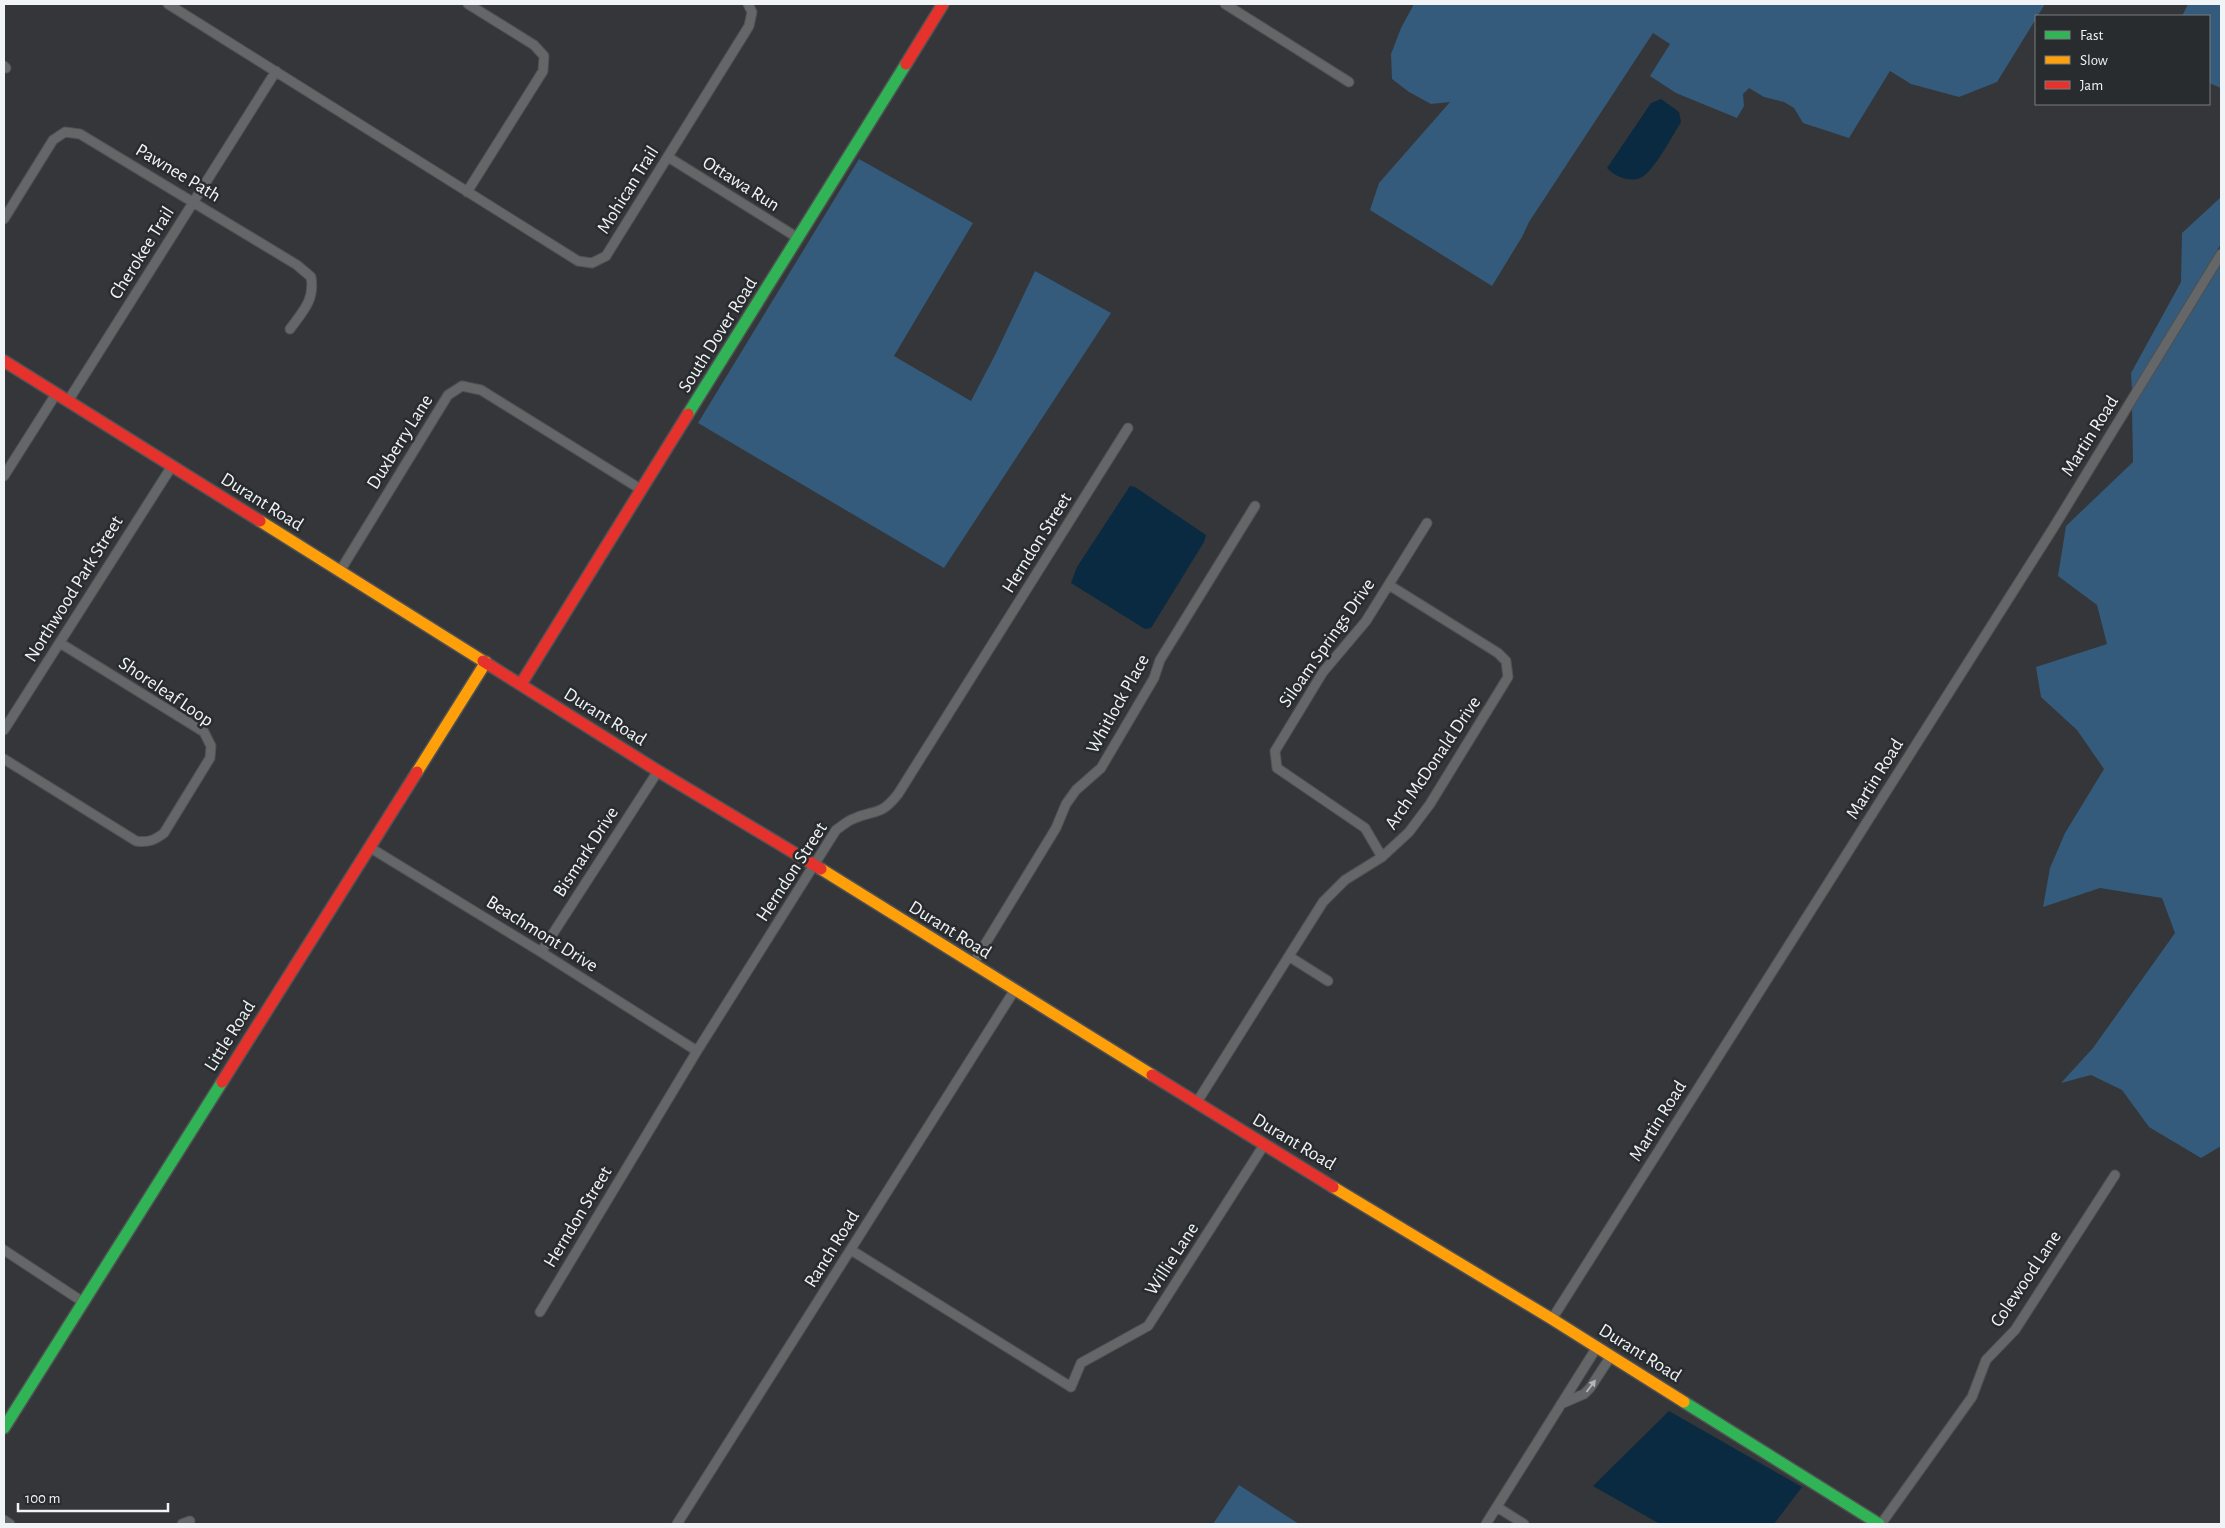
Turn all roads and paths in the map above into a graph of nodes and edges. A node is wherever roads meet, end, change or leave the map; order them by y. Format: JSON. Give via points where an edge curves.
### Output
{"nodes":[{"id":1,"x":168,"y":4,"type":"edge"},
{"id":2,"x":468,"y":4,"type":"edge"},
{"id":3,"x":748,"y":4,"type":"edge"},
{"id":4,"x":943,"y":4,"type":"edge"},
{"id":5,"x":1225,"y":4,"type":"edge"},
{"id":6,"x":276,"y":71,"type":"junction"},
{"id":7,"x":1349,"y":82,"type":"dead end"},
{"id":8,"x":668,"y":157,"type":"junction"},
{"id":9,"x":467,"y":192,"type":"junction"},
{"id":10,"x":194,"y":201,"type":"junction"},
{"id":11,"x":4,"y":219,"type":"edge"},
{"id":12,"x":798,"y":238,"type":"junction"},
{"id":13,"x":2221,"y":254,"type":"edge"},
{"id":14,"x":290,"y":329,"type":"dead end"},
{"id":15,"x":4,"y":361,"type":"edge"},
{"id":16,"x":56,"y":394,"type":"junction"},
{"id":17,"x":68,"y":401,"type":"junction"},
{"id":18,"x":1128,"y":428,"type":"dead end"},
{"id":19,"x":172,"y":466,"type":"junction"},
{"id":20,"x":5,"y":472,"type":"edge"},
{"id":21,"x":642,"y":490,"type":"junction"},
{"id":22,"x":1255,"y":506,"type":"dead end"},
{"id":23,"x":1427,"y":523,"type":"dead end"},
{"id":24,"x":340,"y":571,"type":"junction"},
{"id":25,"x":1388,"y":585,"type":"junction"},
{"id":26,"x":60,"y":643,"type":"junction"},
{"id":27,"x":486,"y":662,"type":"junction"},
{"id":28,"x":521,"y":684,"type":"junction"},
{"id":29,"x":4,"y":730,"type":"edge"},
{"id":30,"x":4,"y":759,"type":"edge"},
{"id":31,"x":658,"y":771,"type":"junction"},
{"id":32,"x":370,"y":847,"type":"junction"},
{"id":33,"x":1382,"y":857,"type":"junction"},
{"id":34,"x":814,"y":865,"type":"junction"},
{"id":35,"x":541,"y":952,"type":"junction"},
{"id":36,"x":1290,"y":957,"type":"junction"},
{"id":37,"x":972,"y":964,"type":"junction"},
{"id":38,"x":1328,"y":981,"type":"dead end"},
{"id":39,"x":1014,"y":991,"type":"junction"},
{"id":40,"x":697,"y":1051,"type":"junction"},
{"id":41,"x":1197,"y":1102,"type":"junction"},
{"id":42,"x":1264,"y":1145,"type":"junction"},
{"id":43,"x":2115,"y":1175,"type":"dead end"},
{"id":44,"x":4,"y":1250,"type":"edge"},
{"id":45,"x":850,"y":1250,"type":"junction"},
{"id":46,"x":83,"y":1302,"type":"junction"},
{"id":47,"x":540,"y":1312,"type":"dead end"},
{"id":48,"x":1552,"y":1319,"type":"junction"},
{"id":49,"x":1597,"y":1347,"type":"junction"},
{"id":50,"x":1611,"y":1356,"type":"junction"},
{"id":51,"x":1561,"y":1404,"type":"junction"},
{"id":52,"x":4,"y":1428,"type":"edge"},
{"id":53,"x":1497,"y":1507,"type":"junction"},
{"id":54,"x":4,"y":1520,"type":"edge"},
{"id":55,"x":1877,"y":1523,"type":"edge"},
{"id":56,"x":10,"y":1524,"type":"edge"},
{"id":57,"x":677,"y":1524,"type":"edge"},
{"id":58,"x":1486,"y":1524,"type":"edge"},
{"id":59,"x":1524,"y":1524,"type":"edge"}],
"edges":[{"from":1,"to":6,"type":"street","name":"Mohican Trail"},
{"from":2,"to":9,"type":"street","via":[[534,45],[544,56],[543,71]]},
{"from":3,"to":8,"type":"street","name":"Mohican Trail","via":[[752,12],[749,26]]},
{"from":4,"to":12,"type":"street","name":"South Dover Road"},
{"from":5,"to":7,"type":"street"},
{"from":6,"to":9,"type":"street","name":"Mohican Trail"},
{"from":6,"to":10,"type":"street","name":"Cherokee Trail"},
{"from":8,"to":9,"type":"street","name":"Mohican Trail","via":[[606,256],[592,263],[578,261]]},
{"from":8,"to":12,"type":"street","name":"Ottawa Run"},
{"from":10,"to":11,"type":"street","name":"Pawnee Path","via":[[80,134],[65,132],[53,140]]},
{"from":10,"to":14,"type":"street","name":"Pawnee Path","via":[[311,277],[313,290]]},
{"from":10,"to":17,"type":"street","name":"Cherokee Trail"},
{"from":12,"to":21,"type":"street","name":"South Dover Road"},
{"from":13,"to":48,"type":"street","name":"Martin Road","via":[[2052,530]]},
{"from":15,"to":16,"type":"street","name":"Durant Road"},
{"from":16,"to":17,"type":"street","name":"Durant Road"},
{"from":16,"to":20,"type":"street"},
{"from":17,"to":19,"type":"street","name":"Durant Road"},
{"from":18,"to":34,"type":"street","name":"Herndon Street","via":[[898,794],[876,814],[852,819],[836,830]]},
{"from":19,"to":24,"type":"street","name":"Durant Road"},
{"from":19,"to":26,"type":"street","name":"Northwood Park Street"},
{"from":21,"to":24,"type":"street","name":"Duxberry Lane","via":[[481,390],[462,386],[448,395]]},
{"from":21,"to":28,"type":"street","name":"South Dover Road"},
{"from":22,"to":37,"type":"street","name":"Whitlock Place","via":[[1160,660],[1154,678],[1101,768],[1076,790],[1066,804],[1056,828]]},
{"from":23,"to":25,"type":"street","name":"Siloam Springs Drive"},
{"from":24,"to":27,"type":"street","name":"Durant Road"},
{"from":25,"to":33,"type":"street","name":"Siloam Springs Drive","via":[[1366,621],[1323,672],[1274,751],[1277,768],[1365,828]]},
{"from":25,"to":33,"type":"street","name":"Arch McDonald Drive","via":[[1498,653],[1506,661],[1509,671],[1504,685],[1430,804],[1409,832]]},
{"from":26,"to":29,"type":"street","name":"Northwood Park Street"},
{"from":26,"to":30,"type":"street","name":"Shoreleaf Loop","via":[[204,732],[211,746],[210,758],[164,833],[146,843],[136,841]]},
{"from":27,"to":28,"type":"street","name":"Durant Road"},
{"from":27,"to":32,"type":"street","name":"Little Road"},
{"from":28,"to":31,"type":"street","name":"Durant Road"},
{"from":31,"to":34,"type":"street","name":"Durant Road"},
{"from":31,"to":35,"type":"street","name":"Bismark Drive"},
{"from":32,"to":35,"type":"street","name":"Beachmont Drive"},
{"from":32,"to":46,"type":"street","name":"Little Road"},
{"from":33,"to":36,"type":"street","name":"Arch McDonald Drive","via":[[1332,892]]},
{"from":34,"to":37,"type":"street","name":"Durant Road"},
{"from":34,"to":40,"type":"street","name":"Herndon Street"},
{"from":35,"to":40,"type":"street","name":"Beachmont Drive"},
{"from":36,"to":38,"type":"street"},
{"from":36,"to":41,"type":"street","name":"Arch McDonald Drive"},
{"from":37,"to":39,"type":"street","name":"Durant Road"},
{"from":39,"to":41,"type":"street","name":"Durant Road"},
{"from":39,"to":45,"type":"street","name":"Ranch Road"},
{"from":40,"to":47,"type":"street","name":"Herndon Street"},
{"from":41,"to":42,"type":"street","name":"Durant Road"},
{"from":42,"to":45,"type":"street","name":"Willie Lane","via":[[1148,1326],[1082,1363],[1071,1387]]},
{"from":42,"to":48,"type":"street","name":"Durant Road"},
{"from":43,"to":55,"type":"street","name":"Colewood Lane","via":[[2015,1330],[1986,1360],[1972,1397]]},
{"from":44,"to":46,"type":"street"},
{"from":45,"to":57,"type":"street","name":"Ranch Road"},
{"from":46,"to":52,"type":"street","name":"Little Road"},
{"from":48,"to":49,"type":"street","name":"Durant Road"},
{"from":49,"to":50,"type":"street","name":"Durant Road"},
{"from":49,"to":51,"type":"street"},
{"from":51,"to":50,"type":"street","one_way":true,"via":[[1584,1394]]},
{"from":50,"to":55,"type":"street","name":"Durant Road"},
{"from":51,"to":53,"type":"street"},
{"from":53,"to":58,"type":"street"},
{"from":53,"to":59,"type":"street"},
{"from":54,"to":56,"type":"street"}]}
